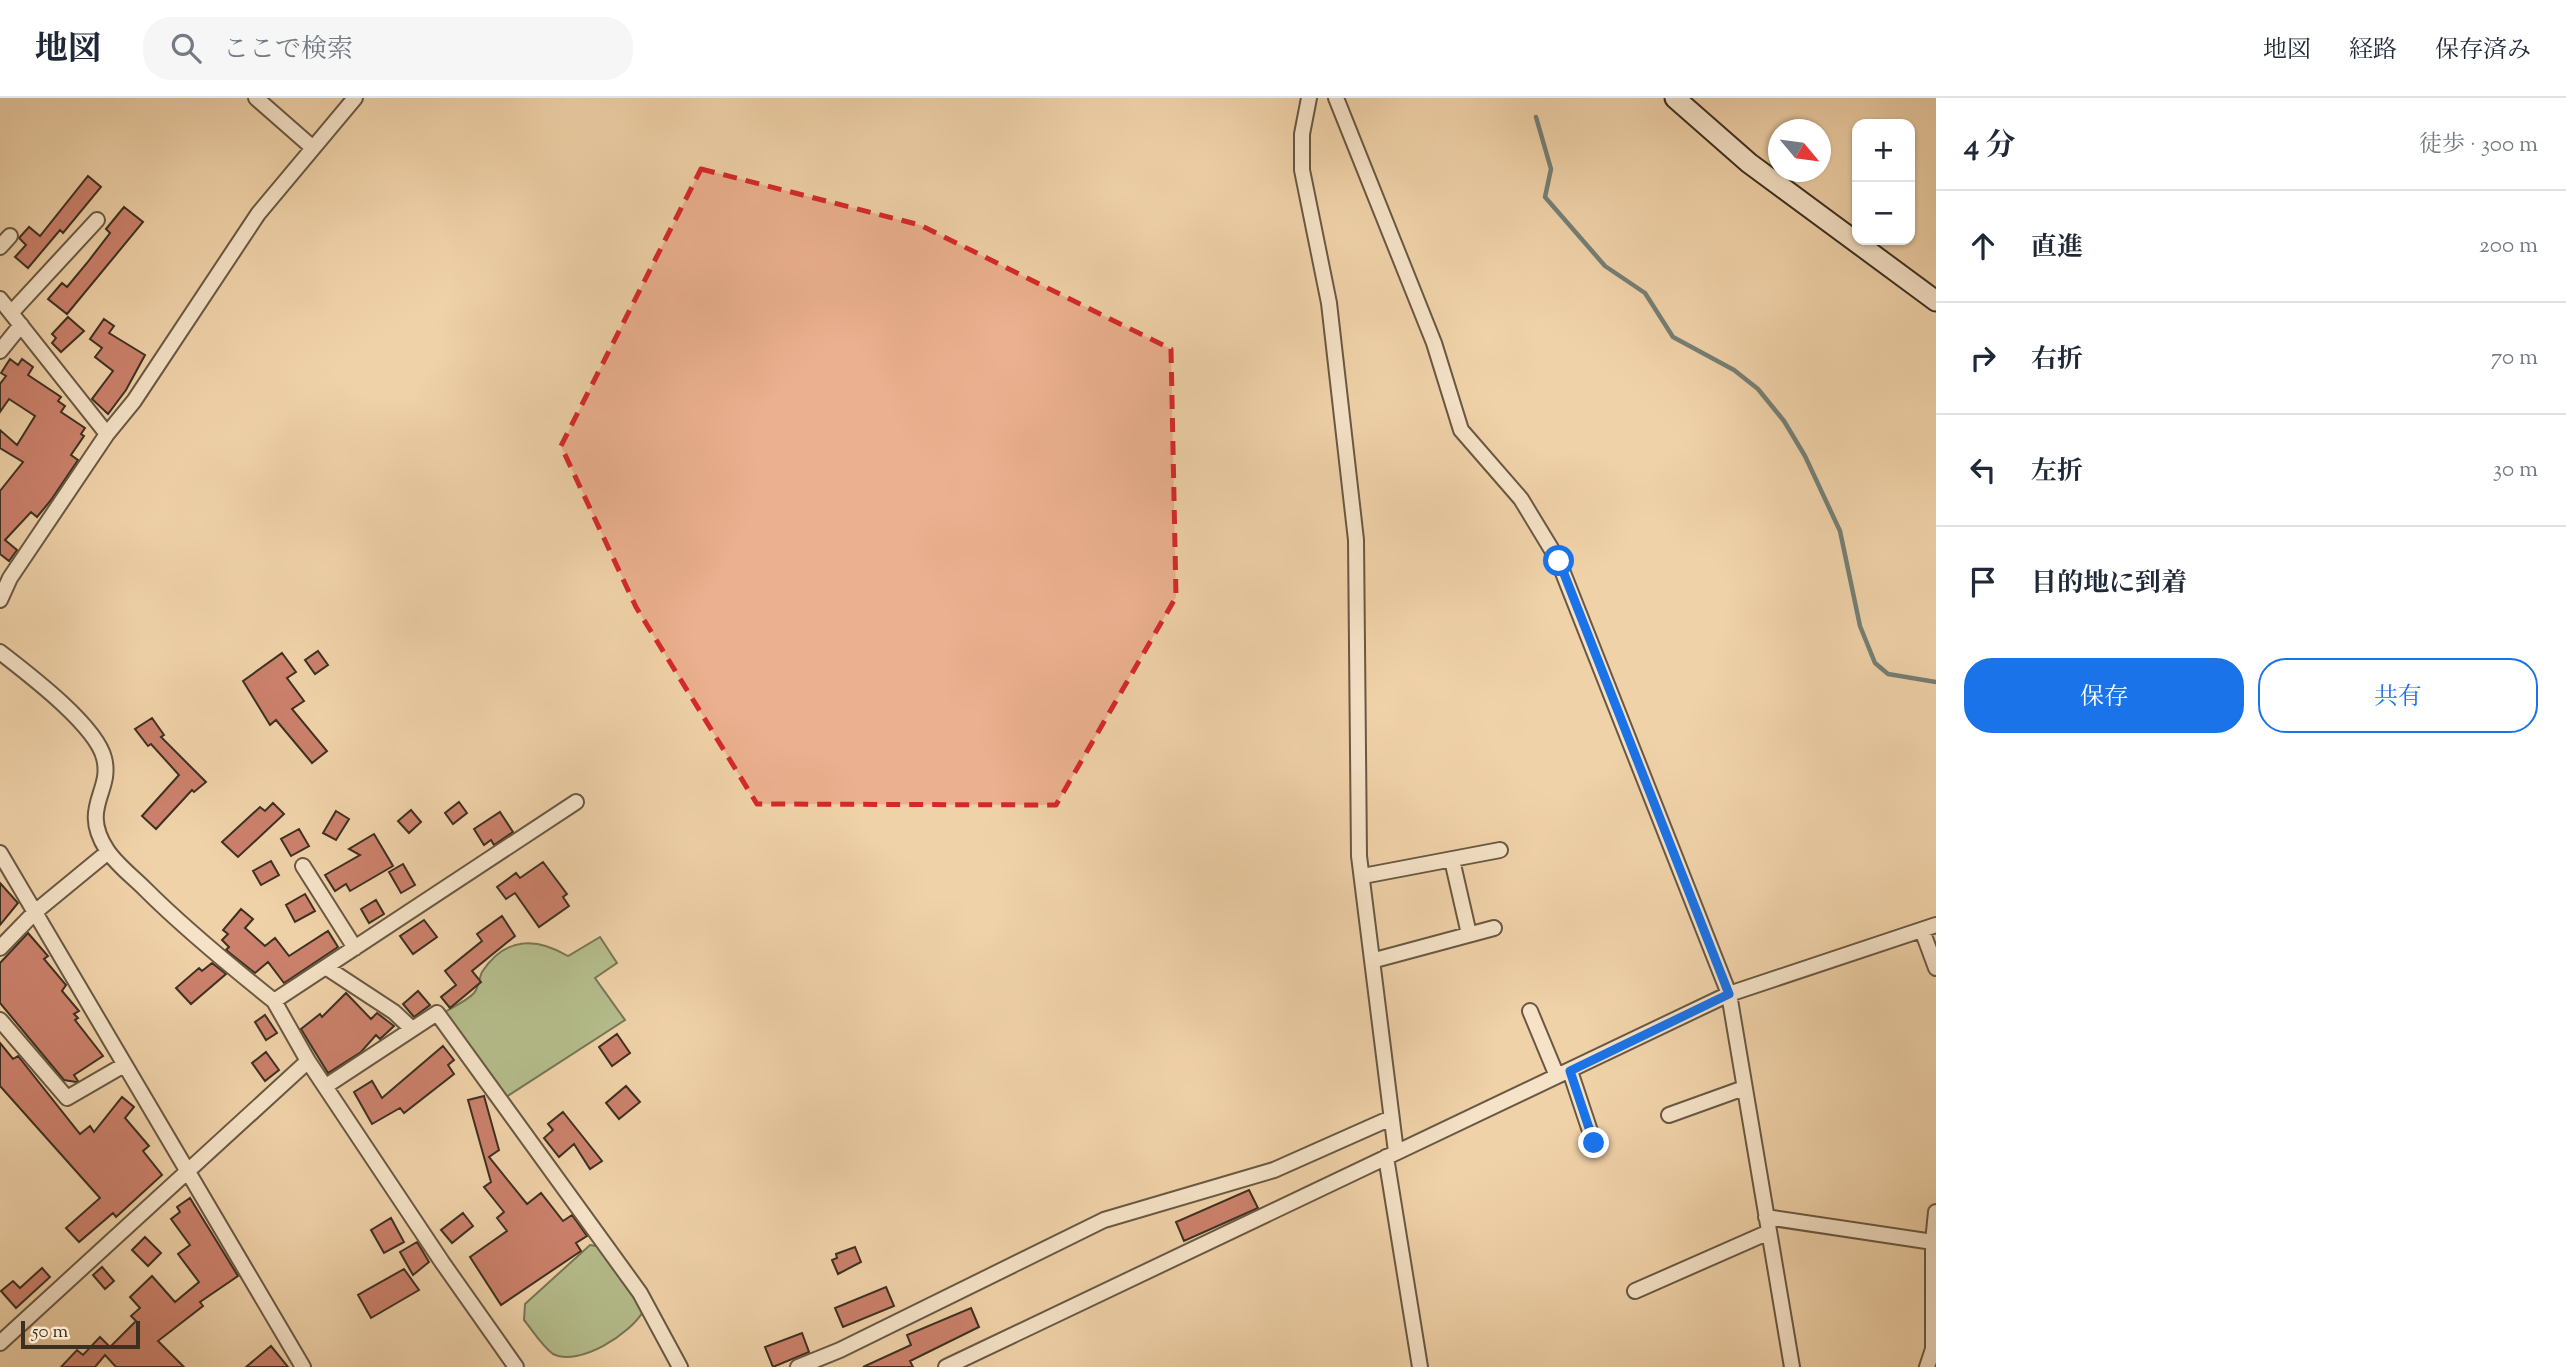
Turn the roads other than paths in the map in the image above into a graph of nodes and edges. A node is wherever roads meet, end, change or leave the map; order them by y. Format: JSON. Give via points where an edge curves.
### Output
{"nodes":[{"id":1,"x":256,"y":98,"type":"edge"},
{"id":2,"x":355,"y":98,"type":"edge"},
{"id":3,"x":1309,"y":98,"type":"edge"},
{"id":4,"x":1336,"y":98,"type":"edge"},
{"id":5,"x":1675,"y":98,"type":"edge"},
{"id":6,"x":313,"y":148,"type":"junction"},
{"id":7,"x":97,"y":220,"type":"dead end"},
{"id":8,"x":0,"y":299,"type":"edge"},
{"id":9,"x":1936,"y":301,"type":"edge"},
{"id":10,"x":11,"y":313,"type":"junction"},
{"id":11,"x":21,"y":325,"type":"junction"},
{"id":12,"x":0,"y":351,"type":"edge"},
{"id":13,"x":107,"y":434,"type":"junction"},
{"id":14,"x":5,"y":573,"type":"edge"},
{"id":15,"x":0,"y":600,"type":"edge"},
{"id":16,"x":0,"y":652,"type":"edge"},
{"id":17,"x":576,"y":802,"type":"dead end"},
{"id":18,"x":1500,"y":850,"type":"dead end"},
{"id":19,"x":108,"y":852,"type":"junction"},
{"id":20,"x":0,"y":853,"type":"edge"},
{"id":21,"x":1452,"y":860,"type":"junction"},
{"id":22,"x":303,"y":866,"type":"dead end"},
{"id":23,"x":1363,"y":876,"type":"junction"},
{"id":24,"x":35,"y":912,"type":"junction"},
{"id":25,"x":1929,"y":927,"type":"edge"},
{"id":26,"x":1494,"y":928,"type":"dead end"},
{"id":27,"x":1469,"y":934,"type":"junction"},
{"id":28,"x":0,"y":948,"type":"edge"},
{"id":29,"x":355,"y":948,"type":"junction"},
{"id":30,"x":1375,"y":960,"type":"junction"},
{"id":31,"x":327,"y":968,"type":"junction"},
{"id":32,"x":1936,"y":968,"type":"edge"},
{"id":33,"x":1729,"y":994,"type":"junction"},
{"id":34,"x":274,"y":1001,"type":"junction"},
{"id":35,"x":1530,"y":1011,"type":"dead end"},
{"id":36,"x":0,"y":1020,"type":"edge"},
{"id":37,"x":411,"y":1028,"type":"junction"},
{"id":38,"x":308,"y":1061,"type":"junction"},
{"id":39,"x":124,"y":1065,"type":"junction"},
{"id":40,"x":1563,"y":1073,"type":"junction"},
{"id":41,"x":326,"y":1086,"type":"junction"},
{"id":42,"x":1744,"y":1088,"type":"junction"},
{"id":43,"x":1669,"y":1115,"type":"dead end"},
{"id":44,"x":1391,"y":1118,"type":"junction"},
{"id":45,"x":1594,"y":1143,"type":"dead end"},
{"id":46,"x":1391,"y":1155,"type":"junction"},
{"id":47,"x":187,"y":1170,"type":"junction"},
{"id":48,"x":1936,"y":1212,"type":"edge"},
{"id":49,"x":1766,"y":1217,"type":"junction"},
{"id":50,"x":1769,"y":1232,"type":"junction"},
{"id":51,"x":1933,"y":1242,"type":"junction"},
{"id":52,"x":1635,"y":1291,"type":"dead end"},
{"id":53,"x":0,"y":1343,"type":"edge"},
{"id":54,"x":303,"y":1367,"type":"edge"},
{"id":55,"x":516,"y":1367,"type":"edge"},
{"id":56,"x":680,"y":1367,"type":"edge"},
{"id":57,"x":798,"y":1367,"type":"edge"},
{"id":58,"x":946,"y":1367,"type":"edge"},
{"id":59,"x":1420,"y":1367,"type":"edge"},
{"id":60,"x":1792,"y":1367,"type":"edge"},
{"id":61,"x":1927,"y":1367,"type":"edge"}],
"edges":[{"from":1,"to":6,"type":"street"},
{"from":2,"to":6,"type":"street"},
{"from":3,"to":23,"type":"street","via":[[1302,170],[1329,303],[1356,540],[1359,856]]},
{"from":4,"to":33,"type":"street","via":[[1434,343],[1461,430],[1521,499],[1559,561]]},
{"from":5,"to":9,"type":"street","via":[[1749,163]]},
{"from":6,"to":13,"type":"street","via":[[258,214],[142,390]]},
{"from":7,"to":10,"type":"street"},
{"from":8,"to":10,"type":"street"},
{"from":10,"to":11,"type":"street"},
{"from":11,"to":12,"type":"street"},
{"from":11,"to":13,"type":"street"},
{"from":13,"to":14,"type":"street"},
{"from":14,"to":15,"type":"street"},
{"from":16,"to":19,"type":"street","via":[[58,697],[101,752],[104,774],[94,813]]},
{"from":17,"to":29,"type":"street"},
{"from":18,"to":21,"type":"street"},
{"from":19,"to":24,"type":"street"},
{"from":19,"to":34,"type":"street","via":[[190,934]]},
{"from":20,"to":24,"type":"street"},
{"from":21,"to":23,"type":"street"},
{"from":21,"to":27,"type":"street"},
{"from":22,"to":29,"type":"street"},
{"from":23,"to":30,"type":"street"},
{"from":24,"to":28,"type":"street"},
{"from":24,"to":39,"type":"street"},
{"from":25,"to":32,"type":"street"},
{"from":25,"to":33,"type":"street"},
{"from":26,"to":27,"type":"street"},
{"from":27,"to":30,"type":"street"},
{"from":29,"to":31,"type":"street"},
{"from":30,"to":44,"type":"street"},
{"from":31,"to":34,"type":"street"},
{"from":31,"to":37,"type":"street"},
{"from":33,"to":40,"type":"street"},
{"from":33,"to":42,"type":"street"},
{"from":34,"to":38,"type":"street"},
{"from":35,"to":40,"type":"street"},
{"from":36,"to":39,"type":"street","via":[[67,1098]]},
{"from":37,"to":41,"type":"street"},
{"from":37,"to":56,"type":"street","via":[[437,1013],[640,1293]]},
{"from":38,"to":41,"type":"street"},
{"from":38,"to":47,"type":"street"},
{"from":39,"to":47,"type":"street"},
{"from":40,"to":45,"type":"street"},
{"from":40,"to":46,"type":"street"},
{"from":41,"to":55,"type":"street"},
{"from":42,"to":43,"type":"street"},
{"from":42,"to":49,"type":"street"},
{"from":44,"to":46,"type":"street"},
{"from":44,"to":57,"type":"street","via":[[1274,1170],[1104,1220]]},
{"from":46,"to":58,"type":"street"},
{"from":46,"to":59,"type":"street"},
{"from":47,"to":53,"type":"street"},
{"from":47,"to":54,"type":"street"},
{"from":48,"to":51,"type":"street"},
{"from":49,"to":50,"type":"street"},
{"from":49,"to":51,"type":"street"},
{"from":50,"to":52,"type":"street"},
{"from":50,"to":60,"type":"street"},
{"from":51,"to":61,"type":"street","via":[[1933,1349]]}]}
